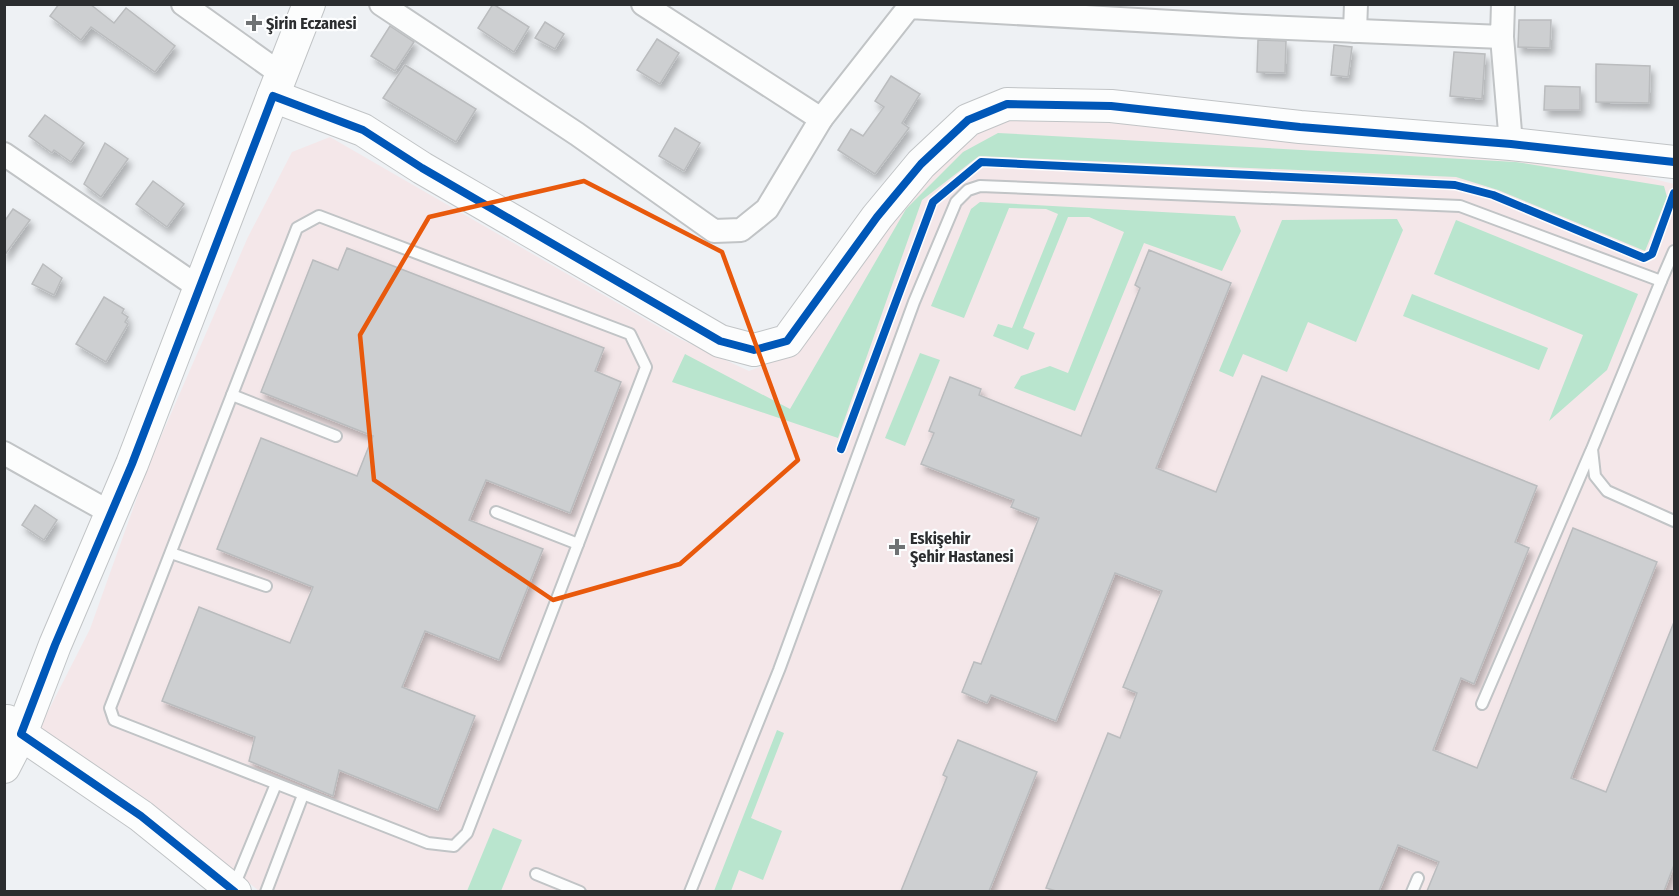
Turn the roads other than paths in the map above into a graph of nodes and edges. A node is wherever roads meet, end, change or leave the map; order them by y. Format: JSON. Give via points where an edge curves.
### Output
{"nodes":[{"id":1,"x":183,"y":4,"type":"edge"},
{"id":2,"x":309,"y":4,"type":"edge"},
{"id":3,"x":381,"y":4,"type":"edge"},
{"id":4,"x":643,"y":4,"type":"edge"},
{"id":5,"x":1356,"y":4,"type":"edge"},
{"id":6,"x":1503,"y":4,"type":"edge"},
{"id":7,"x":908,"y":5,"type":"edge"},
{"id":8,"x":1220,"y":15,"type":"edge"},
{"id":9,"x":1355,"y":31,"type":"junction"},
{"id":10,"x":1502,"y":37,"type":"junction"},
{"id":11,"x":277,"y":85,"type":"junction"},
{"id":12,"x":820,"y":119,"type":"junction"},
{"id":13,"x":1511,"y":144,"type":"junction"},
{"id":14,"x":4,"y":154,"type":"edge"},
{"id":15,"x":1674,"y":162,"type":"edge"},
{"id":16,"x":1674,"y":250,"type":"edge"},
{"id":17,"x":1661,"y":281,"type":"junction"},
{"id":18,"x":201,"y":289,"type":"junction"},
{"id":19,"x":232,"y":395,"type":"junction"},
{"id":20,"x":336,"y":436,"type":"dead end"},
{"id":21,"x":1592,"y":449,"type":"junction"},
{"id":22,"x":4,"y":453,"type":"edge"},
{"id":23,"x":496,"y":512,"type":"dead end"},
{"id":24,"x":111,"y":513,"type":"junction"},
{"id":25,"x":1674,"y":521,"type":"edge"},
{"id":26,"x":578,"y":544,"type":"junction"},
{"id":27,"x":171,"y":553,"type":"junction"},
{"id":28,"x":266,"y":586,"type":"dead end"},
{"id":29,"x":1482,"y":704,"type":"dead end"},
{"id":30,"x":10,"y":720,"type":"edge"},
{"id":31,"x":4,"y":767,"type":"edge"},
{"id":32,"x":276,"y":784,"type":"junction"},
{"id":33,"x":303,"y":795,"type":"junction"},
{"id":34,"x":536,"y":874,"type":"dead end"},
{"id":35,"x":1418,"y":878,"type":"dead end"},
{"id":36,"x":234,"y":890,"type":"edge"},
{"id":37,"x":266,"y":891,"type":"edge"},
{"id":38,"x":580,"y":891,"type":"edge"},
{"id":39,"x":690,"y":891,"type":"edge"},
{"id":40,"x":1412,"y":891,"type":"edge"}],
"edges":[{"from":1,"to":11,"type":"street"},
{"from":2,"to":11,"type":"street"},
{"from":3,"to":12,"type":"street","via":[[714,231],[741,230],[767,209]]},
{"from":4,"to":12,"type":"street"},
{"from":5,"to":9,"type":"street"},
{"from":6,"to":10,"type":"street"},
{"from":7,"to":8,"type":"street"},
{"from":7,"to":12,"type":"street"},
{"from":8,"to":9,"type":"street"},
{"from":9,"to":10,"type":"street"},
{"from":10,"to":13,"type":"street"},
{"from":11,"to":13,"type":"street","via":[[363,130],[720,341],[754,350],[787,341],[877,217],[921,164],[968,120],[1006,104],[1111,106]]},
{"from":11,"to":18,"type":"street"},
{"from":13,"to":15,"type":"street"},
{"from":14,"to":18,"type":"street"},
{"from":16,"to":17,"type":"lane"},
{"from":17,"to":21,"type":"lane"},
{"from":17,"to":39,"type":"lane","via":[[1460,206],[980,186],[968,190],[956,202],[914,302],[779,670]]},
{"from":18,"to":24,"type":"street"},
{"from":19,"to":20,"type":"lane"},
{"from":19,"to":26,"type":"lane","via":[[297,228],[319,216],[630,334],[646,367]]},
{"from":19,"to":27,"type":"lane"},
{"from":21,"to":25,"type":"lane","via":[[1595,476],[1607,491]]},
{"from":21,"to":29,"type":"lane"},
{"from":22,"to":24,"type":"street"},
{"from":23,"to":26,"type":"lane"},
{"from":24,"to":30,"type":"street","via":[[35,698]]},
{"from":26,"to":33,"type":"lane","via":[[467,833],[454,846],[428,843]]},
{"from":27,"to":28,"type":"lane"},
{"from":27,"to":32,"type":"lane","via":[[110,708],[114,720]]},
{"from":30,"to":31,"type":"street"},
{"from":30,"to":36,"type":"street"},
{"from":32,"to":33,"type":"lane"},
{"from":32,"to":36,"type":"lane"},
{"from":33,"to":37,"type":"lane"},
{"from":34,"to":38,"type":"lane"},
{"from":35,"to":40,"type":"lane"}]}
